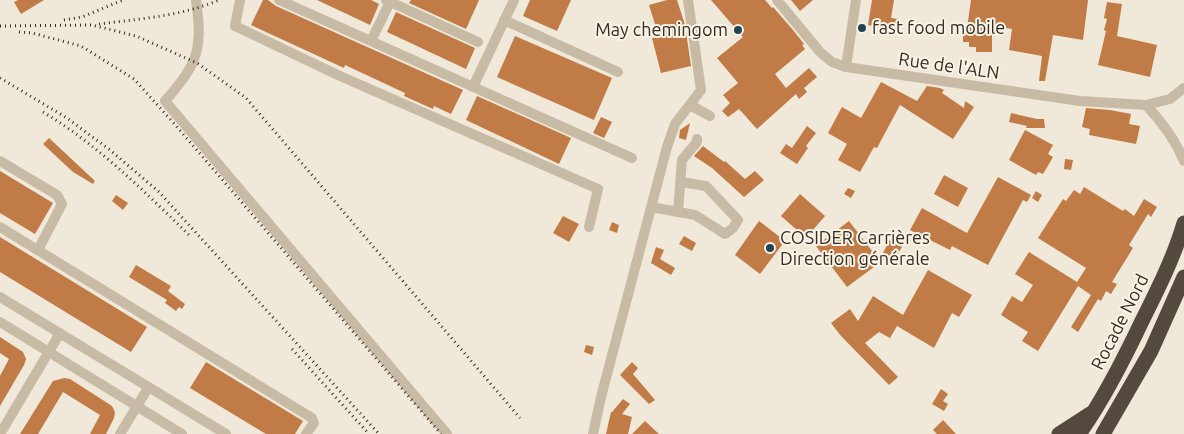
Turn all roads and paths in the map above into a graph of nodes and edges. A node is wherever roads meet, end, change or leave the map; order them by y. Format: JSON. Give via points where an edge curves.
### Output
{"nodes":[{"id":1,"x":196,"y":0,"type":"edge"},
{"id":2,"x":240,"y":0,"type":"edge"},
{"id":3,"x":279,"y":0,"type":"edge"},
{"id":4,"x":514,"y":0,"type":"edge"},
{"id":5,"x":688,"y":0,"type":"edge"},
{"id":6,"x":777,"y":0,"type":"edge"},
{"id":7,"x":856,"y":0,"type":"edge"},
{"id":8,"x":388,"y":1,"type":"edge"},
{"id":9,"x":504,"y":20,"type":"junction"},
{"id":10,"x":371,"y":41,"type":"junction"},
{"id":11,"x":478,"y":42,"type":"dead end"},
{"id":12,"x":846,"y":68,"type":"junction"},
{"id":13,"x":618,"y":72,"type":"dead end"},
{"id":14,"x":473,"y":87,"type":"junction"},
{"id":15,"x":1184,"y":88,"type":"edge"},
{"id":16,"x":690,"y":104,"type":"junction"},
{"id":17,"x":1146,"y":105,"type":"junction"},
{"id":18,"x":710,"y":116,"type":"dead end"},
{"id":19,"x":697,"y":139,"type":"dead end"},
{"id":20,"x":632,"y":158,"type":"dead end"},
{"id":21,"x":0,"y":161,"type":"edge"},
{"id":22,"x":1184,"y":161,"type":"edge"},
{"id":23,"x":681,"y":182,"type":"junction"},
{"id":24,"x":651,"y":207,"type":"junction"},
{"id":25,"x":678,"y":212,"type":"junction"},
{"id":26,"x":1184,"y":223,"type":"edge"},
{"id":27,"x":0,"y":227,"type":"edge"},
{"id":28,"x":589,"y":227,"type":"dead end"},
{"id":29,"x":38,"y":250,"type":"junction"},
{"id":30,"x":1184,"y":277,"type":"edge"},
{"id":31,"x":0,"y":297,"type":"edge"},
{"id":32,"x":0,"y":322,"type":"edge"},
{"id":33,"x":60,"y":334,"type":"junction"},
{"id":34,"x":49,"y":352,"type":"junction"},
{"id":35,"x":1141,"y":370,"type":"junction"},
{"id":36,"x":148,"y":388,"type":"junction"},
{"id":37,"x":137,"y":406,"type":"junction"},
{"id":38,"x":1094,"y":412,"type":"junction"},
{"id":39,"x":0,"y":434,"type":"edge"},
{"id":40,"x":120,"y":434,"type":"edge"},
{"id":41,"x":182,"y":434,"type":"edge"},
{"id":42,"x":226,"y":434,"type":"edge"},
{"id":43,"x":306,"y":434,"type":"edge"},
{"id":44,"x":447,"y":434,"type":"edge"},
{"id":45,"x":592,"y":434,"type":"edge"},
{"id":46,"x":1060,"y":434,"type":"edge"},
{"id":47,"x":1079,"y":434,"type":"edge"},
{"id":48,"x":1103,"y":434,"type":"edge"},
{"id":49,"x":1115,"y":434,"type":"edge"}],
"edges":[{"from":1,"to":44,"type":"street","via":[[198,50],[191,68],[165,102]]},
{"from":2,"to":28,"type":"street","via":[[235,26],[340,76],[598,189]]},
{"from":3,"to":10,"type":"street"},
{"from":4,"to":9,"type":"street"},
{"from":5,"to":16,"type":"street","via":[[701,90]]},
{"from":6,"to":12,"type":"street","name":"Rue de l'ALN","via":[[820,52]]},
{"from":7,"to":12,"type":"street"},
{"from":8,"to":10,"type":"street"},
{"from":8,"to":11,"type":"street"},
{"from":9,"to":13,"type":"street"},
{"from":9,"to":14,"type":"street"},
{"from":10,"to":14,"type":"street"},
{"from":12,"to":17,"type":"street","name":"Rue de l'ALN","via":[[1080,101]]},
{"from":14,"to":20,"type":"street"},
{"from":15,"to":17,"type":"street","name":"Rue de l'ALN","via":[[1170,99]]},
{"from":16,"to":18,"type":"street"},
{"from":16,"to":24,"type":"street","via":[[675,124]]},
{"from":17,"to":22,"type":"street","via":[[1167,128]]},
{"from":19,"to":23,"type":"street","via":[[682,160]]},
{"from":21,"to":29,"type":"street","via":[[57,195],[62,204]]},
{"from":23,"to":25,"type":"street"},
{"from":23,"to":25,"type":"street","via":[[706,186],[738,220],[734,228],[725,234],[694,215]]},
{"from":24,"to":25,"type":"street"},
{"from":24,"to":45,"type":"street"},
{"from":26,"to":38,"type":"highway","name":"Rocade Nord","via":[[1157,292]]},
{"from":27,"to":29,"type":"street"},
{"from":29,"to":43,"type":"street","via":[[312,418],[314,423]]},
{"from":30,"to":35,"type":"highway"},
{"from":31,"to":33,"type":"street"},
{"from":32,"to":34,"type":"street"},
{"from":33,"to":34,"type":"street"},
{"from":33,"to":36,"type":"street"},
{"from":34,"to":37,"type":"street"},
{"from":34,"to":39,"type":"street"},
{"from":35,"to":48,"type":"highway"},
{"from":35,"to":49,"type":"highway"},
{"from":36,"to":37,"type":"street"},
{"from":36,"to":42,"type":"street"},
{"from":37,"to":40,"type":"street"},
{"from":37,"to":41,"type":"street"},
{"from":38,"to":46,"type":"highway"},
{"from":38,"to":47,"type":"highway","name":"Rocade Nord"}]}
